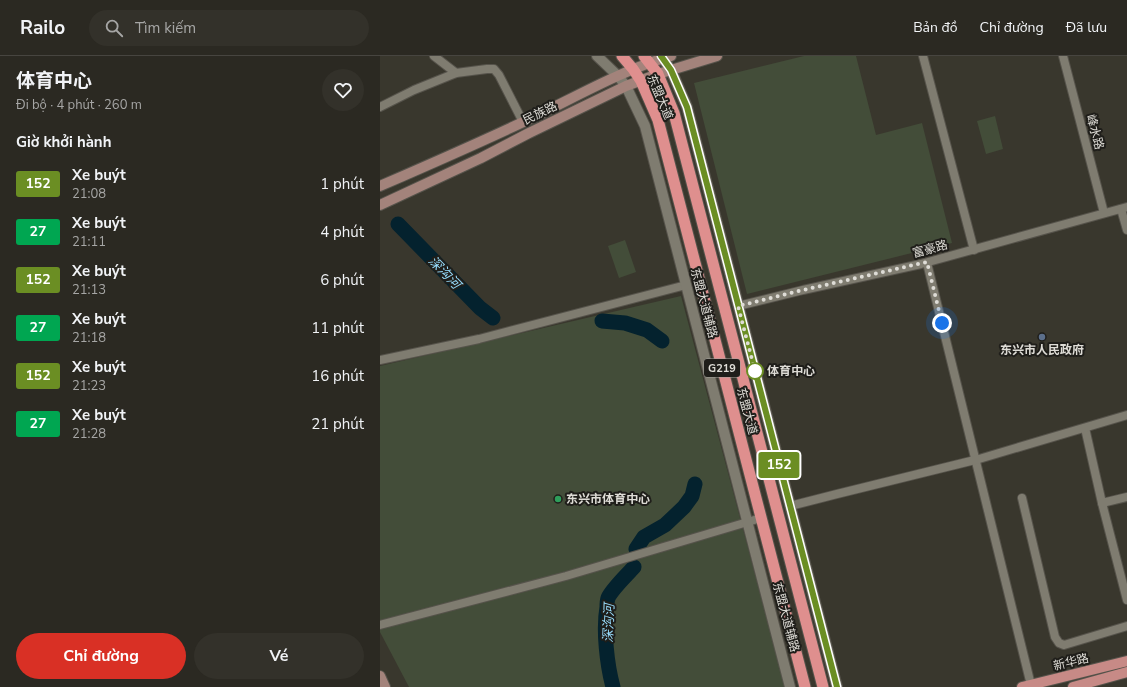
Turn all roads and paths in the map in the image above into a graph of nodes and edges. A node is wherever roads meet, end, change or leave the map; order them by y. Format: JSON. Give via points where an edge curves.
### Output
{"nodes":[{"id":1,"x":434,"y":56,"type":"edge"},
{"id":2,"x":597,"y":56,"type":"edge"},
{"id":3,"x":622,"y":56,"type":"edge"},
{"id":4,"x":717,"y":56,"type":"edge"},
{"id":5,"x":923,"y":56,"type":"edge"},
{"id":6,"x":1063,"y":56,"type":"edge"},
{"id":7,"x":665,"y":57,"type":"edge"},
{"id":8,"x":647,"y":59,"type":"edge"},
{"id":9,"x":633,"y":69,"type":"junction"},
{"id":10,"x":671,"y":70,"type":"junction"},
{"id":11,"x":456,"y":72,"type":"junction"},
{"id":12,"x":658,"y":74,"type":"junction"},
{"id":13,"x":618,"y":76,"type":"junction"},
{"id":14,"x":641,"y":81,"type":"junction"},
{"id":15,"x":626,"y":86,"type":"junction"},
{"id":16,"x":380,"y":107,"type":"edge"},
{"id":17,"x":523,"y":122,"type":"junction"},
{"id":18,"x":380,"y":186,"type":"edge"},
{"id":19,"x":676,"y":189,"type":"junction"},
{"id":20,"x":662,"y":193,"type":"junction"},
{"id":21,"x":380,"y":205,"type":"edge"},
{"id":22,"x":1124,"y":208,"type":"edge"},
{"id":23,"x":1104,"y":213,"type":"junction"},
{"id":24,"x":1127,"y":230,"type":"edge"},
{"id":25,"x":974,"y":250,"type":"junction"},
{"id":26,"x":927,"y":262,"type":"junction"},
{"id":27,"x":686,"y":285,"type":"junction"},
{"id":28,"x":738,"y":306,"type":"junction"},
{"id":29,"x":380,"y":360,"type":"edge"},
{"id":30,"x":1127,"y":415,"type":"edge"},
{"id":31,"x":1085,"y":428,"type":"junction"},
{"id":32,"x":976,"y":460,"type":"junction"},
{"id":33,"x":1127,"y":497,"type":"edge"},
{"id":34,"x":1022,"y":498,"type":"dead end"},
{"id":35,"x":1102,"y":503,"type":"junction"},
{"id":36,"x":790,"y":506,"type":"junction"},
{"id":37,"x":761,"y":518,"type":"junction"},
{"id":38,"x":747,"y":521,"type":"junction"},
{"id":39,"x":1127,"y":600,"type":"edge"},
{"id":40,"x":380,"y":625,"type":"edge"},
{"id":41,"x":1127,"y":626,"type":"edge"},
{"id":42,"x":1127,"y":661,"type":"edge"},
{"id":43,"x":1127,"y":672,"type":"edge"},
{"id":44,"x":1026,"y":686,"type":"edge"},
{"id":45,"x":790,"y":687,"type":"edge"},
{"id":46,"x":805,"y":687,"type":"edge"},
{"id":47,"x":823,"y":687,"type":"edge"},
{"id":48,"x":837,"y":687,"type":"edge"},
{"id":49,"x":1073,"y":687,"type":"edge"}],
"edges":[{"from":1,"to":11,"type":"street"},
{"from":2,"to":13,"type":"street","name":"东盟大道辅路"},
{"from":3,"to":9,"type":"highway","name":"东盟大道","number":"G219"},
{"from":4,"to":10,"type":"main road","name":"民族路"},
{"from":5,"to":25,"type":"street"},
{"from":6,"to":23,"type":"street","name":"峰水路"},
{"from":7,"to":8,"type":"main road","name":"民族路"},
{"from":7,"to":10,"type":"street"},
{"from":8,"to":9,"type":"main road","name":"民族路"},
{"from":8,"to":12,"type":"highway","name":"东盟大道","number":"G219"},
{"from":9,"to":13,"type":"main road","name":"民族路"},
{"from":9,"to":14,"type":"highway","name":"东盟大道","number":"G219"},
{"from":10,"to":12,"type":"main road","name":"民族路"},
{"from":10,"to":28,"type":"street","via":[[687,107]]},
{"from":11,"to":16,"type":"street"},
{"from":11,"to":17,"type":"street","via":[[494,69]]},
{"from":12,"to":14,"type":"main road","name":"民族路"},
{"from":12,"to":47,"type":"highway","name":"东盟大道","number":"G219","via":[[674,113]]},
{"from":13,"to":15,"type":"street","name":"东盟大道辅路"},
{"from":13,"to":17,"type":"main road","name":"民族路"},
{"from":14,"to":15,"type":"main road","name":"民族路"},
{"from":14,"to":19,"type":"highway","name":"东盟大道","number":"G219","via":[[658,120]]},
{"from":15,"to":20,"type":"street","name":"东盟大道辅路","via":[[645,126]]},
{"from":15,"to":21,"type":"main road","name":"民族路"},
{"from":17,"to":18,"type":"main road","name":"民族路"},
{"from":19,"to":20,"type":"street"},
{"from":19,"to":37,"type":"highway","name":"东盟大道","number":"G219"},
{"from":20,"to":27,"type":"street","name":"东盟大道辅路"},
{"from":22,"to":23,"type":"street","name":"富豪路"},
{"from":22,"to":24,"type":"street"},
{"from":23,"to":25,"type":"street","name":"富豪路"},
{"from":25,"to":26,"type":"street","name":"富豪路"},
{"from":26,"to":28,"type":"street","name":"富豪路"},
{"from":26,"to":32,"type":"street"},
{"from":27,"to":29,"type":"street","via":[[474,340]]},
{"from":27,"to":38,"type":"street","name":"东盟大道辅路"},
{"from":28,"to":36,"type":"street"},
{"from":30,"to":31,"type":"street"},
{"from":31,"to":32,"type":"street"},
{"from":31,"to":35,"type":"street"},
{"from":32,"to":36,"type":"street"},
{"from":32,"to":44,"type":"street"},
{"from":33,"to":35,"type":"street"},
{"from":34,"to":41,"type":"street","via":[[1055,637],[1059,644],[1064,645]]},
{"from":35,"to":39,"type":"street"},
{"from":36,"to":48,"type":"street"},
{"from":37,"to":38,"type":"street"},
{"from":37,"to":46,"type":"highway","name":"东盟大道","number":"G219"},
{"from":38,"to":40,"type":"street","via":[[566,576]]},
{"from":38,"to":45,"type":"street","name":"东盟大道辅路"},
{"from":42,"to":44,"type":"main road","name":"新华路"},
{"from":43,"to":49,"type":"main road","name":"新华路"}]}
